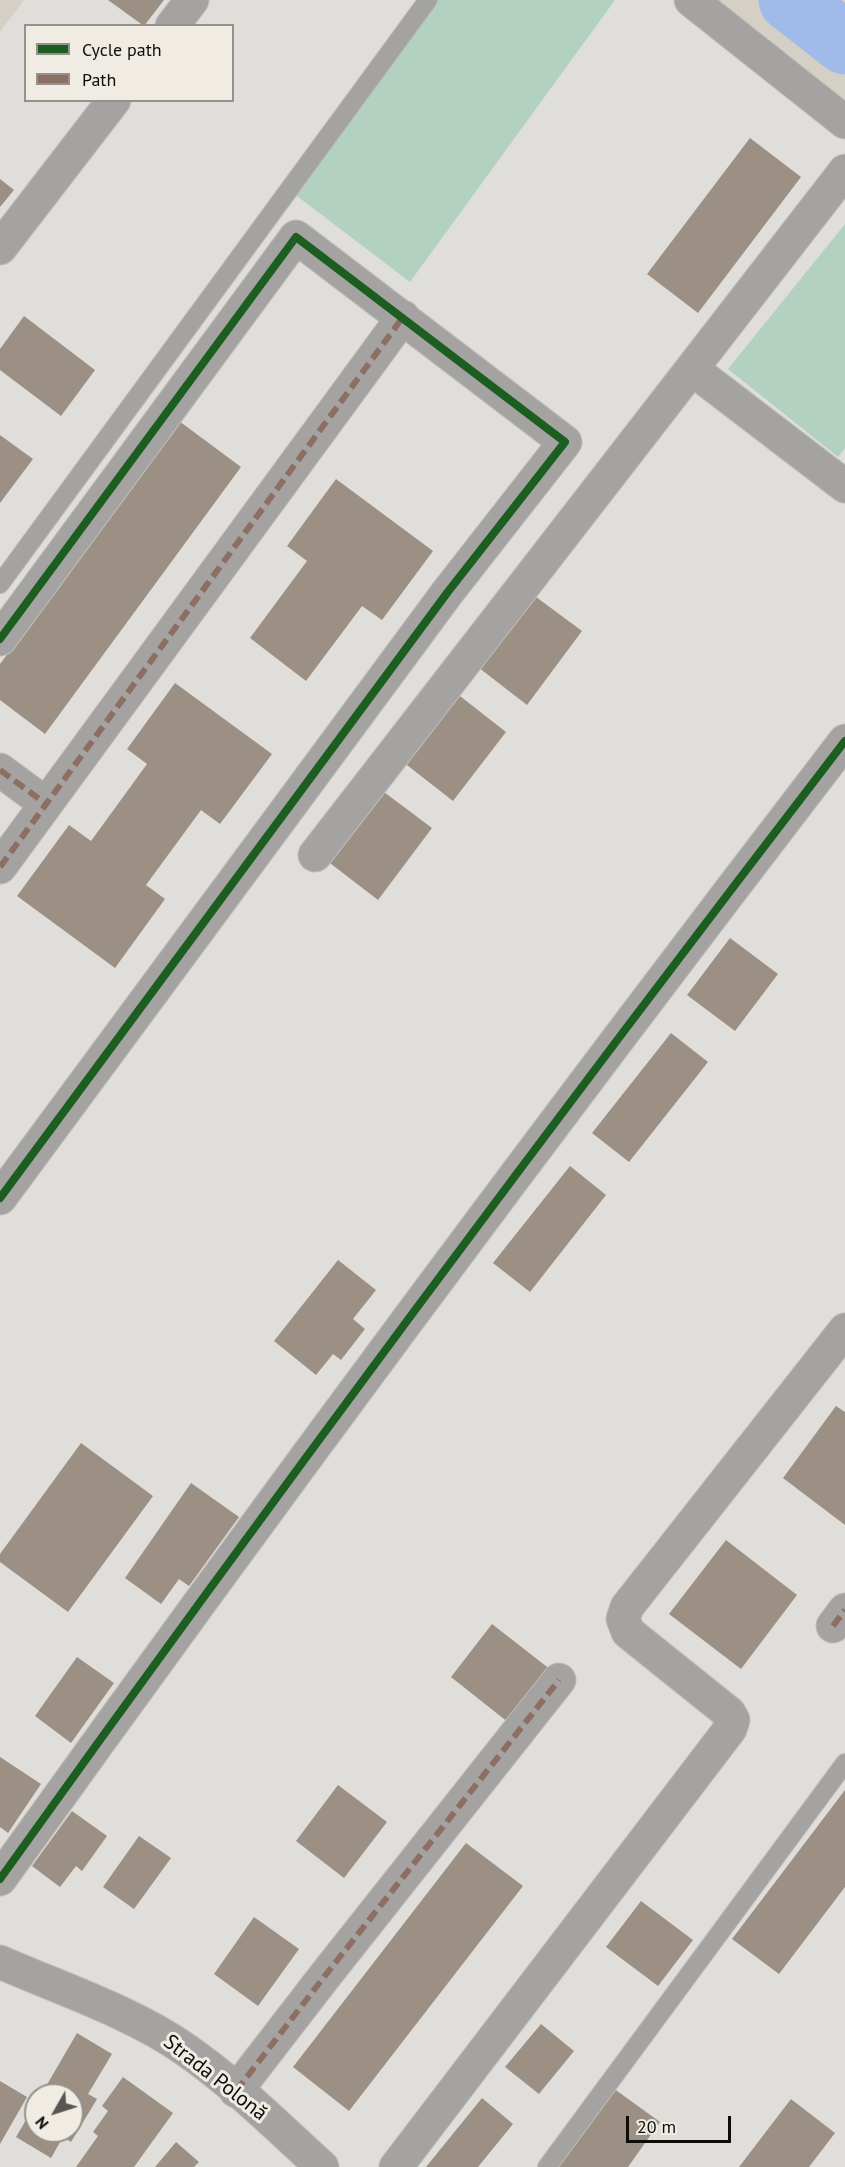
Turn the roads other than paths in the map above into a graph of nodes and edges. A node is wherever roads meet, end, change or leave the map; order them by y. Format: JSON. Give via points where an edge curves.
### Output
{"nodes":[{"id":1,"x":192,"y":0,"type":"edge"},
{"id":2,"x":428,"y":0,"type":"edge"},
{"id":3,"x":691,"y":0,"type":"edge"},
{"id":4,"x":174,"y":24,"type":"edge"},
{"id":5,"x":112,"y":102,"type":"edge"},
{"id":6,"x":845,"y":122,"type":"edge"},
{"id":7,"x":845,"y":171,"type":"edge"},
{"id":8,"x":0,"y":248,"type":"edge"},
{"id":9,"x":402,"y":317,"type":"junction"},
{"id":10,"x":692,"y":369,"type":"junction"},
{"id":11,"x":845,"y":486,"type":"edge"},
{"id":12,"x":0,"y":584,"type":"edge"},
{"id":13,"x":0,"y":639,"type":"edge"},
{"id":14,"x":845,"y":741,"type":"edge"},
{"id":15,"x":0,"y":770,"type":"edge"},
{"id":16,"x":46,"y":804,"type":"junction"},
{"id":17,"x":315,"y":855,"type":"dead end"},
{"id":18,"x":0,"y":867,"type":"edge"},
{"id":19,"x":0,"y":1198,"type":"edge"},
{"id":20,"x":845,"y":1330,"type":"edge"},
{"id":21,"x":560,"y":1680,"type":"dead end"},
{"id":22,"x":845,"y":1763,"type":"edge"},
{"id":23,"x":0,"y":1879,"type":"edge"},
{"id":24,"x":0,"y":1962,"type":"edge"},
{"id":25,"x":236,"y":2091,"type":"junction"},
{"id":26,"x":322,"y":2167,"type":"edge"},
{"id":27,"x":396,"y":2167,"type":"edge"},
{"id":28,"x":547,"y":2167,"type":"edge"}],
"edges":[{"from":1,"to":4,"type":"street"},
{"from":2,"to":12,"type":"lane"},
{"from":3,"to":6,"type":"street"},
{"from":5,"to":8,"type":"street"},
{"from":7,"to":10,"type":"street"},
{"from":9,"to":13,"type":"street","via":[[296,237]]},
{"from":9,"to":16,"type":"street"},
{"from":9,"to":19,"type":"street","via":[[565,442],[425,622]]},
{"from":10,"to":11,"type":"street"},
{"from":10,"to":17,"type":"street"},
{"from":14,"to":23,"type":"street","via":[[432,1285]]},
{"from":15,"to":16,"type":"street"},
{"from":16,"to":18,"type":"street"},
{"from":20,"to":27,"type":"street","via":[[627,1607],[623,1619],[628,1632],[729,1713],[733,1720],[730,1729]]},
{"from":21,"to":25,"type":"street"},
{"from":22,"to":28,"type":"lane"},
{"from":24,"to":25,"type":"street","name":"Strada Polonă","via":[[140,2023],[186,2050]]},
{"from":25,"to":26,"type":"street","name":"Strada Polonă"}]}
